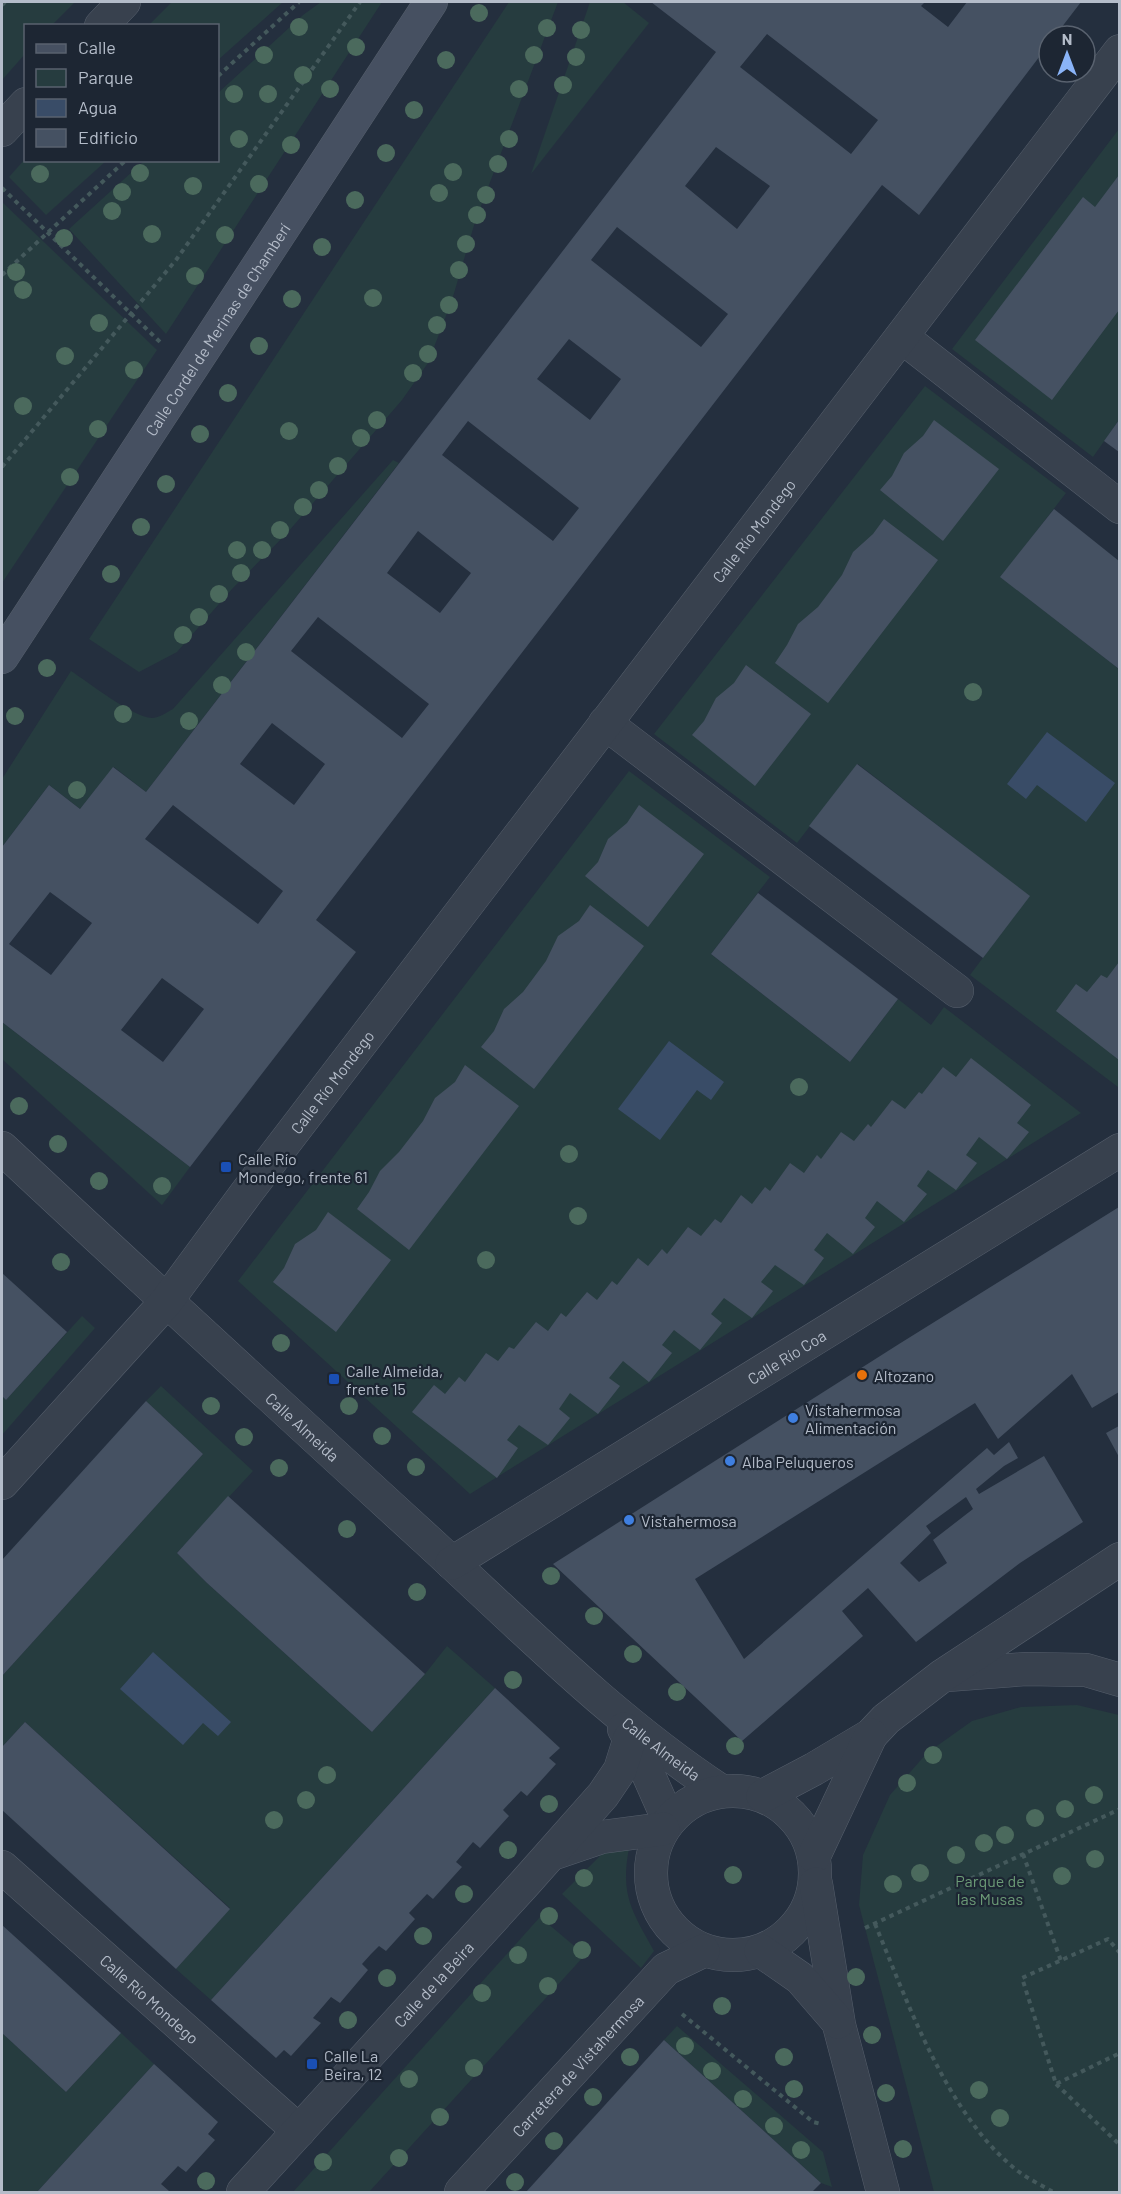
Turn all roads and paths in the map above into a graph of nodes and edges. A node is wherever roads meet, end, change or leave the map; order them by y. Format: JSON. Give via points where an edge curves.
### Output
{"nodes":[{"id":1,"x":5,"y":2,"type":"edge"},
{"id":2,"x":124,"y":2,"type":"edge"},
{"id":3,"x":299,"y":2,"type":"edge"},
{"id":4,"x":360,"y":2,"type":"edge"},
{"id":5,"x":431,"y":2,"type":"edge"},
{"id":6,"x":2,"y":5,"type":"edge"},
{"id":7,"x":103,"y":24,"type":"edge"},
{"id":8,"x":1119,"y":51,"type":"edge"},
{"id":9,"x":219,"y":75,"type":"edge"},
{"id":10,"x":24,"y":106,"type":"edge"},
{"id":11,"x":2,"y":130,"type":"edge"},
{"id":12,"x":124,"y":162,"type":"edge"},
{"id":13,"x":2,"y":188,"type":"edge"},
{"id":14,"x":47,"y":233,"type":"junction"},
{"id":15,"x":2,"y":275,"type":"edge"},
{"id":16,"x":131,"y":314,"type":"junction"},
{"id":17,"x":902,"y":337,"type":"junction"},
{"id":18,"x":165,"y":348,"type":"dead end"},
{"id":19,"x":2,"y":467,"type":"edge"},
{"id":20,"x":1119,"y":507,"type":"edge"},
{"id":21,"x":2,"y":657,"type":"edge"},
{"id":22,"x":605,"y":723,"type":"junction"},
{"id":23,"x":957,"y":992,"type":"dead end"},
{"id":24,"x":2,"y":1148,"type":"edge"},
{"id":25,"x":1119,"y":1150,"type":"edge"},
{"id":26,"x":166,"y":1302,"type":"junction"},
{"id":27,"x":2,"y":1483,"type":"edge"},
{"id":28,"x":452,"y":1563,"type":"junction"},
{"id":29,"x":1115,"y":1570,"type":"edge"},
{"id":30,"x":942,"y":1676,"type":"junction"},
{"id":31,"x":1119,"y":1680,"type":"edge"},
{"id":32,"x":605,"y":1703,"type":"junction"},
{"id":33,"x":871,"y":1735,"type":"junction"},
{"id":34,"x":630,"y":1738,"type":"junction"},
{"id":35,"x":720,"y":1791,"type":"junction"},
{"id":36,"x":763,"y":1796,"type":"junction"},
{"id":37,"x":1119,"y":1809,"type":"edge"},
{"id":38,"x":666,"y":1825,"type":"junction"},
{"id":39,"x":1023,"y":1854,"type":"junction"},
{"id":40,"x":550,"y":1855,"type":"junction"},
{"id":41,"x":2,"y":1867,"type":"edge"},
{"id":42,"x":815,"y":1869,"type":"junction"},
{"id":43,"x":875,"y":1924,"type":"junction"},
{"id":44,"x":856,"y":1932,"type":"dead end"},
{"id":45,"x":703,"y":1951,"type":"junction"},
{"id":46,"x":761,"y":1951,"type":"junction"},
{"id":47,"x":1119,"y":1953,"type":"edge"},
{"id":48,"x":1062,"y":1961,"type":"junction"},
{"id":49,"x":680,"y":2012,"type":"dead end"},
{"id":50,"x":838,"y":2022,"type":"junction"},
{"id":51,"x":1119,"y":2053,"type":"edge"},
{"id":52,"x":1056,"y":2084,"type":"junction"},
{"id":53,"x":822,"y":2124,"type":"dead end"},
{"id":54,"x":299,"y":2131,"type":"junction"},
{"id":55,"x":1119,"y":2145,"type":"edge"},
{"id":56,"x":243,"y":2193,"type":"edge"},
{"id":57,"x":461,"y":2193,"type":"edge"},
{"id":58,"x":883,"y":2193,"type":"edge"},
{"id":59,"x":1053,"y":2193,"type":"edge"}],
"edges":[{"from":1,"to":6,"type":"path"},
{"from":2,"to":7,"type":"street"},
{"from":3,"to":9,"type":"path"},
{"from":4,"to":16,"type":"path","via":[[176,260]]},
{"from":5,"to":21,"type":"main road","name":"Calle Cordel de Merinas de Chamberí"},
{"from":8,"to":17,"type":"street","name":"Calle Río Mondego"},
{"from":10,"to":11,"type":"street"},
{"from":12,"to":14,"type":"path"},
{"from":13,"to":14,"type":"path"},
{"from":14,"to":15,"type":"path"},
{"from":14,"to":16,"type":"path"},
{"from":16,"to":18,"type":"path"},
{"from":16,"to":19,"type":"path"},
{"from":17,"to":20,"type":"street"},
{"from":17,"to":22,"type":"street","name":"Calle Río Mondego"},
{"from":22,"to":23,"type":"street"},
{"from":22,"to":26,"type":"street","name":"Calle Río Mondego"},
{"from":24,"to":26,"type":"street","name":"Calle Almeida"},
{"from":25,"to":28,"type":"street","name":"Calle Río Coa"},
{"from":26,"to":27,"type":"street","name":"Calle Río Mondego"},
{"from":26,"to":28,"type":"street","name":"Calle Almeida"},
{"from":28,"to":32,"type":"street","name":"Calle Almeida"},
{"from":29,"to":30,"type":"street"},
{"from":30,"to":31,"type":"street","via":[[1026,1669],[1086,1670]]},
{"from":30,"to":33,"type":"street"},
{"from":32,"to":34,"type":"street","name":"Calle Almeida"},
{"from":32,"to":35,"type":"street","name":"Calle Almeida","via":[[682,1766]]},
{"from":33,"to":36,"type":"street"},
{"from":33,"to":42,"type":"street"},
{"from":34,"to":38,"type":"street","name":"Calle Almeida"},
{"from":34,"to":40,"type":"street","name":"Calle de la Beira","via":[[620,1770],[603,1795]]},
{"from":35,"to":36,"type":"street"},
{"from":35,"to":38,"type":"street","via":[[683,1807]]},
{"from":36,"to":42,"type":"street","via":[[796,1819],[808,1837]]},
{"from":37,"to":39,"type":"path"},
{"from":38,"to":40,"type":"street","name":"Calle de la Beira","via":[[602,1837]]},
{"from":38,"to":45,"type":"street","via":[[652,1856],[651,1885],[660,1912],[678,1935]]},
{"from":39,"to":43,"type":"path"},
{"from":39,"to":48,"type":"path"},
{"from":40,"to":54,"type":"street","name":"Calle de la Beira"},
{"from":41,"to":54,"type":"street","name":"Calle Río Mondego"},
{"from":42,"to":46,"type":"street","via":[[806,1912],[787,1936]]},
{"from":42,"to":50,"type":"street"},
{"from":43,"to":44,"type":"path"},
{"from":43,"to":59,"type":"path","via":[[925,2042],[955,2096],[985,2138],[1015,2168]]},
{"from":45,"to":46,"type":"street","via":[[732,1956]]},
{"from":45,"to":57,"type":"street","name":"Carretera de Vistahermosa","via":[[666,1969]]},
{"from":46,"to":50,"type":"street","via":[[800,1977]]},
{"from":47,"to":48,"type":"path","via":[[1108,1940]]},
{"from":48,"to":52,"type":"path","via":[[1022,1978]]},
{"from":49,"to":53,"type":"path","via":[[813,2122]]},
{"from":50,"to":58,"type":"street"},
{"from":51,"to":52,"type":"path"},
{"from":52,"to":55,"type":"path"},
{"from":54,"to":56,"type":"street","name":"Calle de la Beira"}]}
